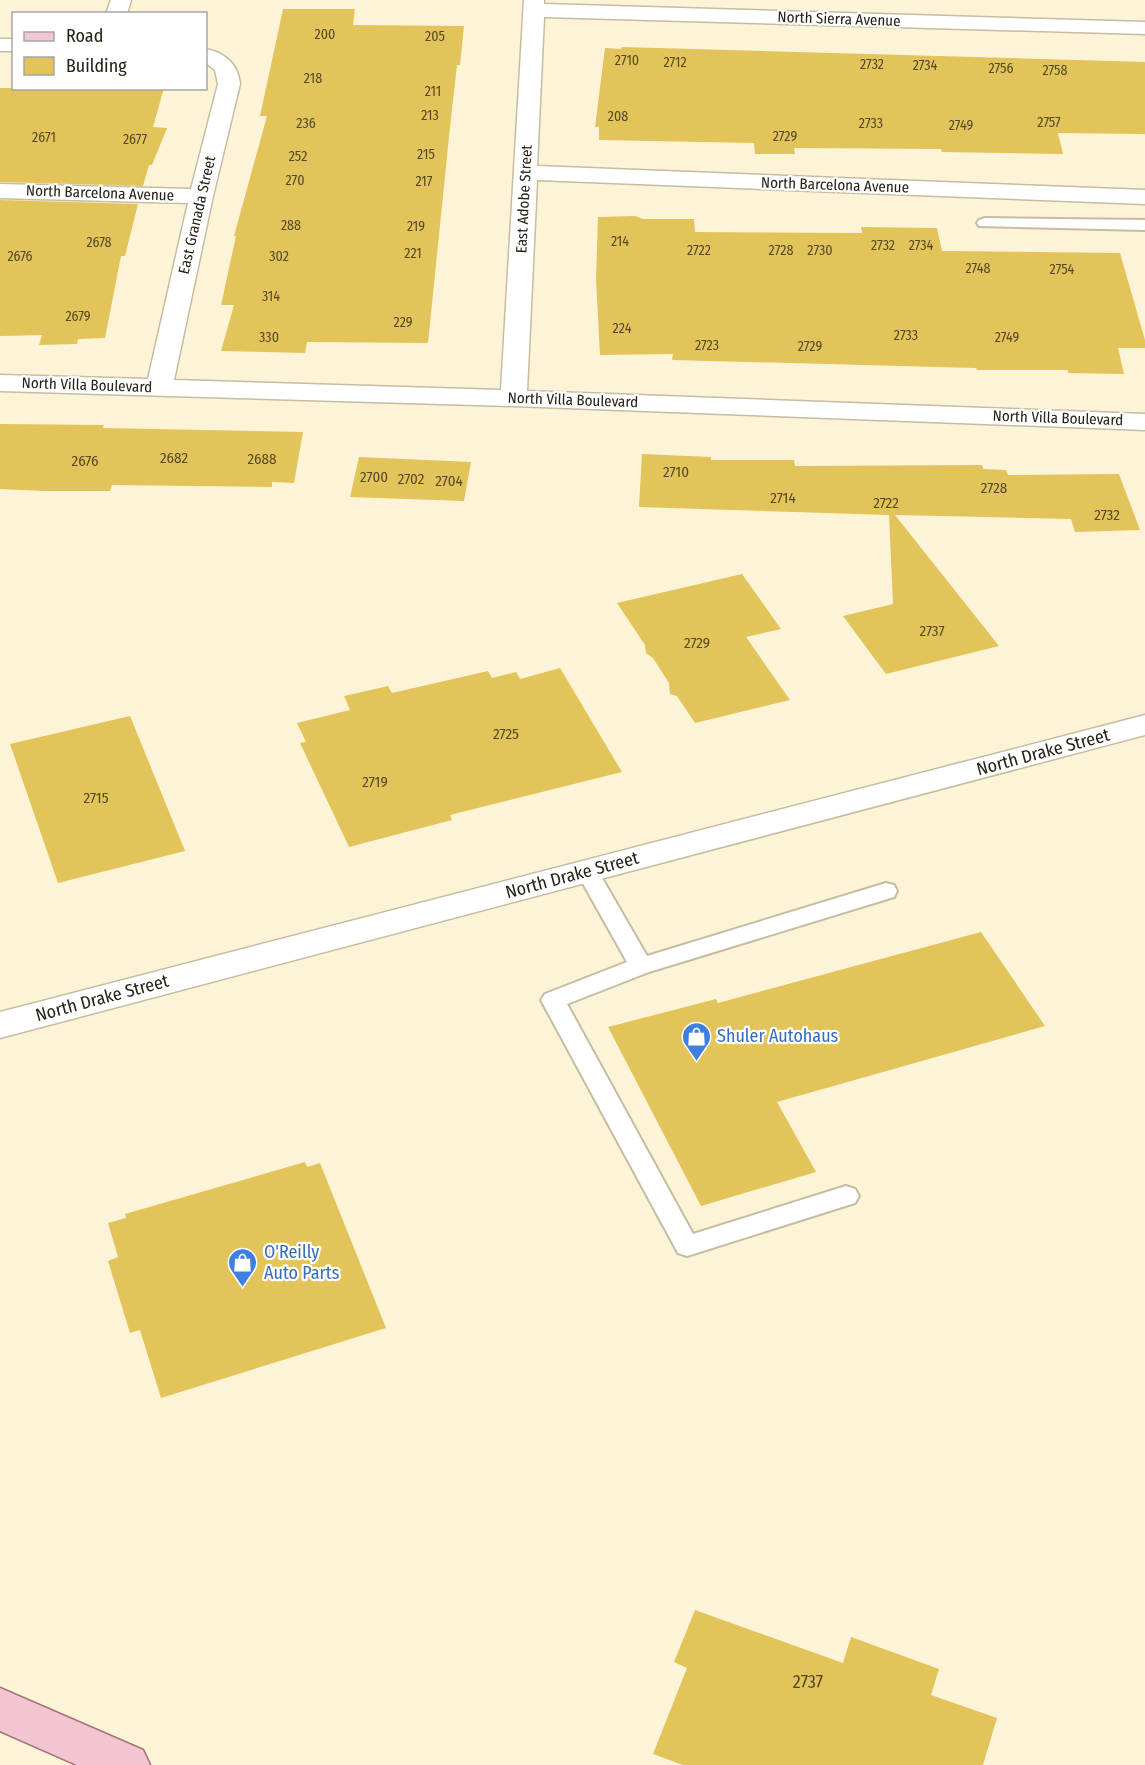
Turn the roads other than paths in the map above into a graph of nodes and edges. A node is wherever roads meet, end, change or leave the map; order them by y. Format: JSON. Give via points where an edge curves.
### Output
{"nodes":[{"id":1,"x":534,"y":5,"type":"edge"},
{"id":2,"x":1145,"y":28,"type":"edge"},
{"id":3,"x":207,"y":55,"type":"edge"},
{"id":4,"x":526,"y":173,"type":"junction"},
{"id":5,"x":0,"y":191,"type":"edge"},
{"id":6,"x":1100,"y":195,"type":"junction"},
{"id":7,"x":201,"y":196,"type":"junction"},
{"id":8,"x":1145,"y":197,"type":"edge"},
{"id":9,"x":985,"y":223,"type":"dead end"},
{"id":10,"x":1110,"y":224,"type":"junction"},
{"id":11,"x":1145,"y":225,"type":"edge"},
{"id":12,"x":0,"y":383,"type":"edge"},
{"id":13,"x":159,"y":387,"type":"junction"},
{"id":14,"x":514,"y":398,"type":"junction"},
{"id":15,"x":1145,"y":422,"type":"edge"},
{"id":16,"x":1145,"y":725,"type":"edge"},
{"id":17,"x":587,"y":871,"type":"junction"},
{"id":18,"x":886,"y":891,"type":"dead end"},
{"id":19,"x":641,"y":966,"type":"junction"},
{"id":20,"x":0,"y":1025,"type":"edge"},
{"id":21,"x":846,"y":1196,"type":"dead end"},
{"id":22,"x":0,"y":1709,"type":"edge"},
{"id":23,"x":127,"y":1765,"type":"edge"}],
"edges":[{"from":1,"to":2,"type":"street","name":"North Sierra Avenue"},
{"from":1,"to":4,"type":"street","name":"East Adobe Street"},
{"from":3,"to":7,"type":"street","name":"East Granada Street","via":[[218,60],[228,72],[229,84]]},
{"from":4,"to":6,"type":"street","name":"North Barcelona Avenue"},
{"from":4,"to":14,"type":"street","name":"East Adobe Street"},
{"from":5,"to":7,"type":"street","name":"North Barcelona Avenue"},
{"from":6,"to":8,"type":"street","name":"North Barcelona Avenue"},
{"from":6,"to":10,"type":"lane"},
{"from":7,"to":13,"type":"street","name":"East Granada Street"},
{"from":9,"to":10,"type":"lane"},
{"from":10,"to":11,"type":"lane"},
{"from":12,"to":13,"type":"street","name":"North Villa Boulevard"},
{"from":13,"to":14,"type":"street","name":"North Villa Boulevard"},
{"from":14,"to":15,"type":"street","name":"North Villa Boulevard"},
{"from":16,"to":17,"type":"street","name":"North Drake Street"},
{"from":17,"to":19,"type":"lane"},
{"from":17,"to":20,"type":"street","name":"North Drake Street"},
{"from":18,"to":19,"type":"lane"},
{"from":19,"to":21,"type":"lane","via":[[553,1000],[687,1246]]},
{"from":22,"to":23,"type":"main road"}]}
